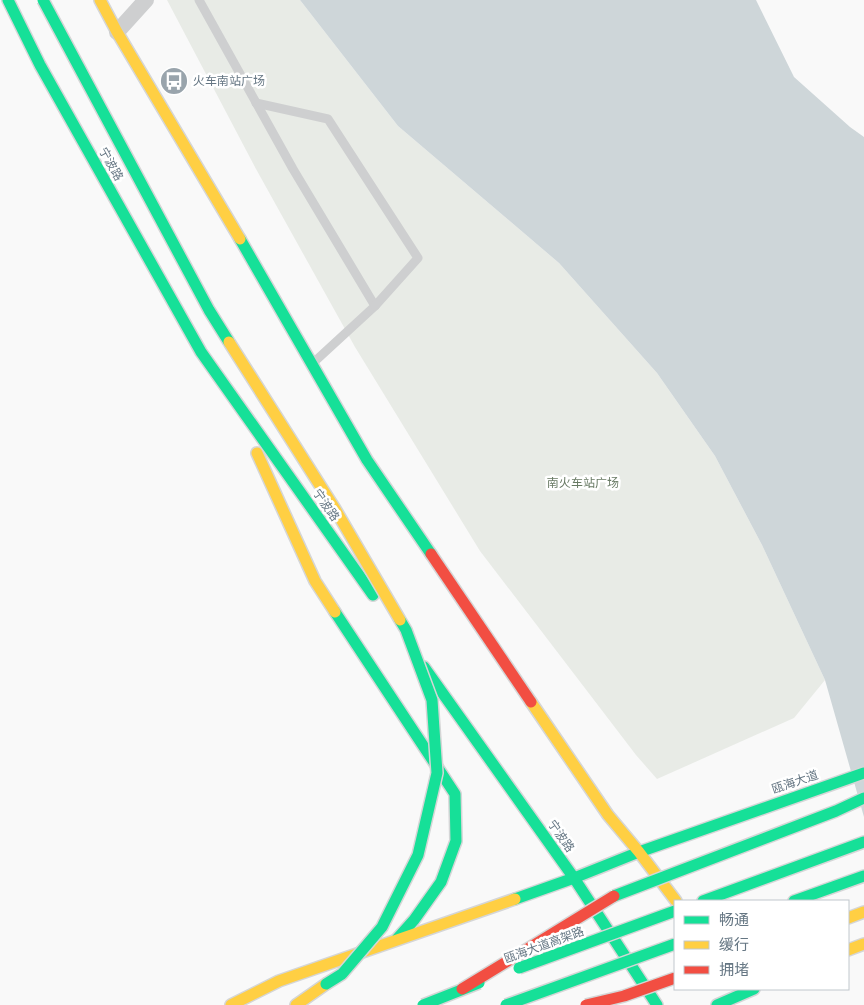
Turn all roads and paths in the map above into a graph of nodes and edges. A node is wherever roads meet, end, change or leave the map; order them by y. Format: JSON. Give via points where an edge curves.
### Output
{"nodes":[{"id":1,"x":8,"y":0,"type":"edge"},
{"id":2,"x":44,"y":0,"type":"edge"},
{"id":3,"x":100,"y":0,"type":"edge"},
{"id":4,"x":146,"y":0,"type":"edge"},
{"id":5,"x":199,"y":0,"type":"edge"},
{"id":6,"x":117,"y":32,"type":"junction"},
{"id":7,"x":256,"y":103,"type":"junction"},
{"id":8,"x":375,"y":306,"type":"junction"},
{"id":9,"x":201,"y":352,"type":"junction"},
{"id":10,"x":312,"y":364,"type":"junction"},
{"id":11,"x":864,"y":773,"type":"edge"},
{"id":12,"x":864,"y":800,"type":"edge"},
{"id":13,"x":864,"y":842,"type":"edge"},
{"id":14,"x":639,"y":852,"type":"junction"},
{"id":15,"x":864,"y":876,"type":"edge"},
{"id":16,"x":574,"y":878,"type":"junction"},
{"id":17,"x":675,"y":900,"type":"edge"},
{"id":18,"x":706,"y":900,"type":"edge"},
{"id":19,"x":797,"y":900,"type":"edge"},
{"id":20,"x":674,"y":911,"type":"edge"},
{"id":21,"x":864,"y":912,"type":"edge"},
{"id":22,"x":849,"y":918,"type":"edge"},
{"id":23,"x":397,"y":939,"type":"junction"},
{"id":24,"x":674,"y":944,"type":"edge"},
{"id":25,"x":864,"y":944,"type":"edge"},
{"id":26,"x":849,"y":950,"type":"edge"},
{"id":27,"x":674,"y":978,"type":"edge"},
{"id":28,"x":462,"y":989,"type":"junction"},
{"id":29,"x":746,"y":990,"type":"edge"},
{"id":30,"x":225,"y":1004,"type":"edge"},
{"id":31,"x":296,"y":1005,"type":"edge"},
{"id":32,"x":423,"y":1005,"type":"edge"},
{"id":33,"x":506,"y":1005,"type":"edge"},
{"id":34,"x":586,"y":1005,"type":"edge"},
{"id":35,"x":657,"y":1005,"type":"edge"},
{"id":36,"x":717,"y":1005,"type":"edge"},
{"id":37,"x":746,"y":1005,"type":"edge"},
{"id":38,"x":753,"y":1005,"type":"edge"}],
"edges":[{"from":1,"to":9,"type":"main road","name":"宁波路","via":[[40,65]]},
{"from":2,"to":31,"type":"main road","bridge":true,"via":[[209,310],[335,509],[406,630],[432,700],[437,773],[418,855],[382,927],[342,974]]},
{"from":3,"to":6,"type":"main road"},
{"from":4,"to":6,"type":"street"},
{"from":5,"to":7,"type":"lane"},
{"from":6,"to":10,"type":"main road"},
{"from":7,"to":8,"type":"lane"},
{"from":7,"to":8,"type":"lane","via":[[328,119],[418,258]]},
{"from":8,"to":10,"type":"lane"},
{"from":9,"to":16,"type":"main road","name":"宁波路"},
{"from":9,"to":23,"type":"main road","via":[[266,469],[315,581],[455,794],[456,841],[441,882]]},
{"from":10,"to":14,"type":"main road","via":[[367,460],[608,815]]},
{"from":11,"to":14,"type":"main road","name":"瓯海大道"},
{"from":12,"to":28,"type":"main road","bridge":true,"via":[[618,894]]},
{"from":13,"to":18,"type":"main road"},
{"from":14,"to":16,"type":"main road","name":"瓯海大道"},
{"from":14,"to":17,"type":"main road"},
{"from":15,"to":19,"type":"main road"},
{"from":16,"to":23,"type":"main road","name":"瓯海大道"},
{"from":16,"to":35,"type":"main road","name":"宁波路"},
{"from":20,"to":28,"type":"main road","name":"瓯海大道高架路","bridge":true},
{"from":21,"to":22,"type":"main road"},
{"from":23,"to":30,"type":"main road","name":"瓯海大道"},
{"from":24,"to":33,"type":"main road","bridge":true},
{"from":25,"to":26,"type":"main road"},
{"from":27,"to":34,"type":"main road","bridge":true},
{"from":28,"to":32,"type":"main road","name":"瓯海大道高架路","bridge":true},
{"from":29,"to":36,"type":"main road"},
{"from":29,"to":37,"type":"lane"},
{"from":29,"to":38,"type":"main road"}]}
